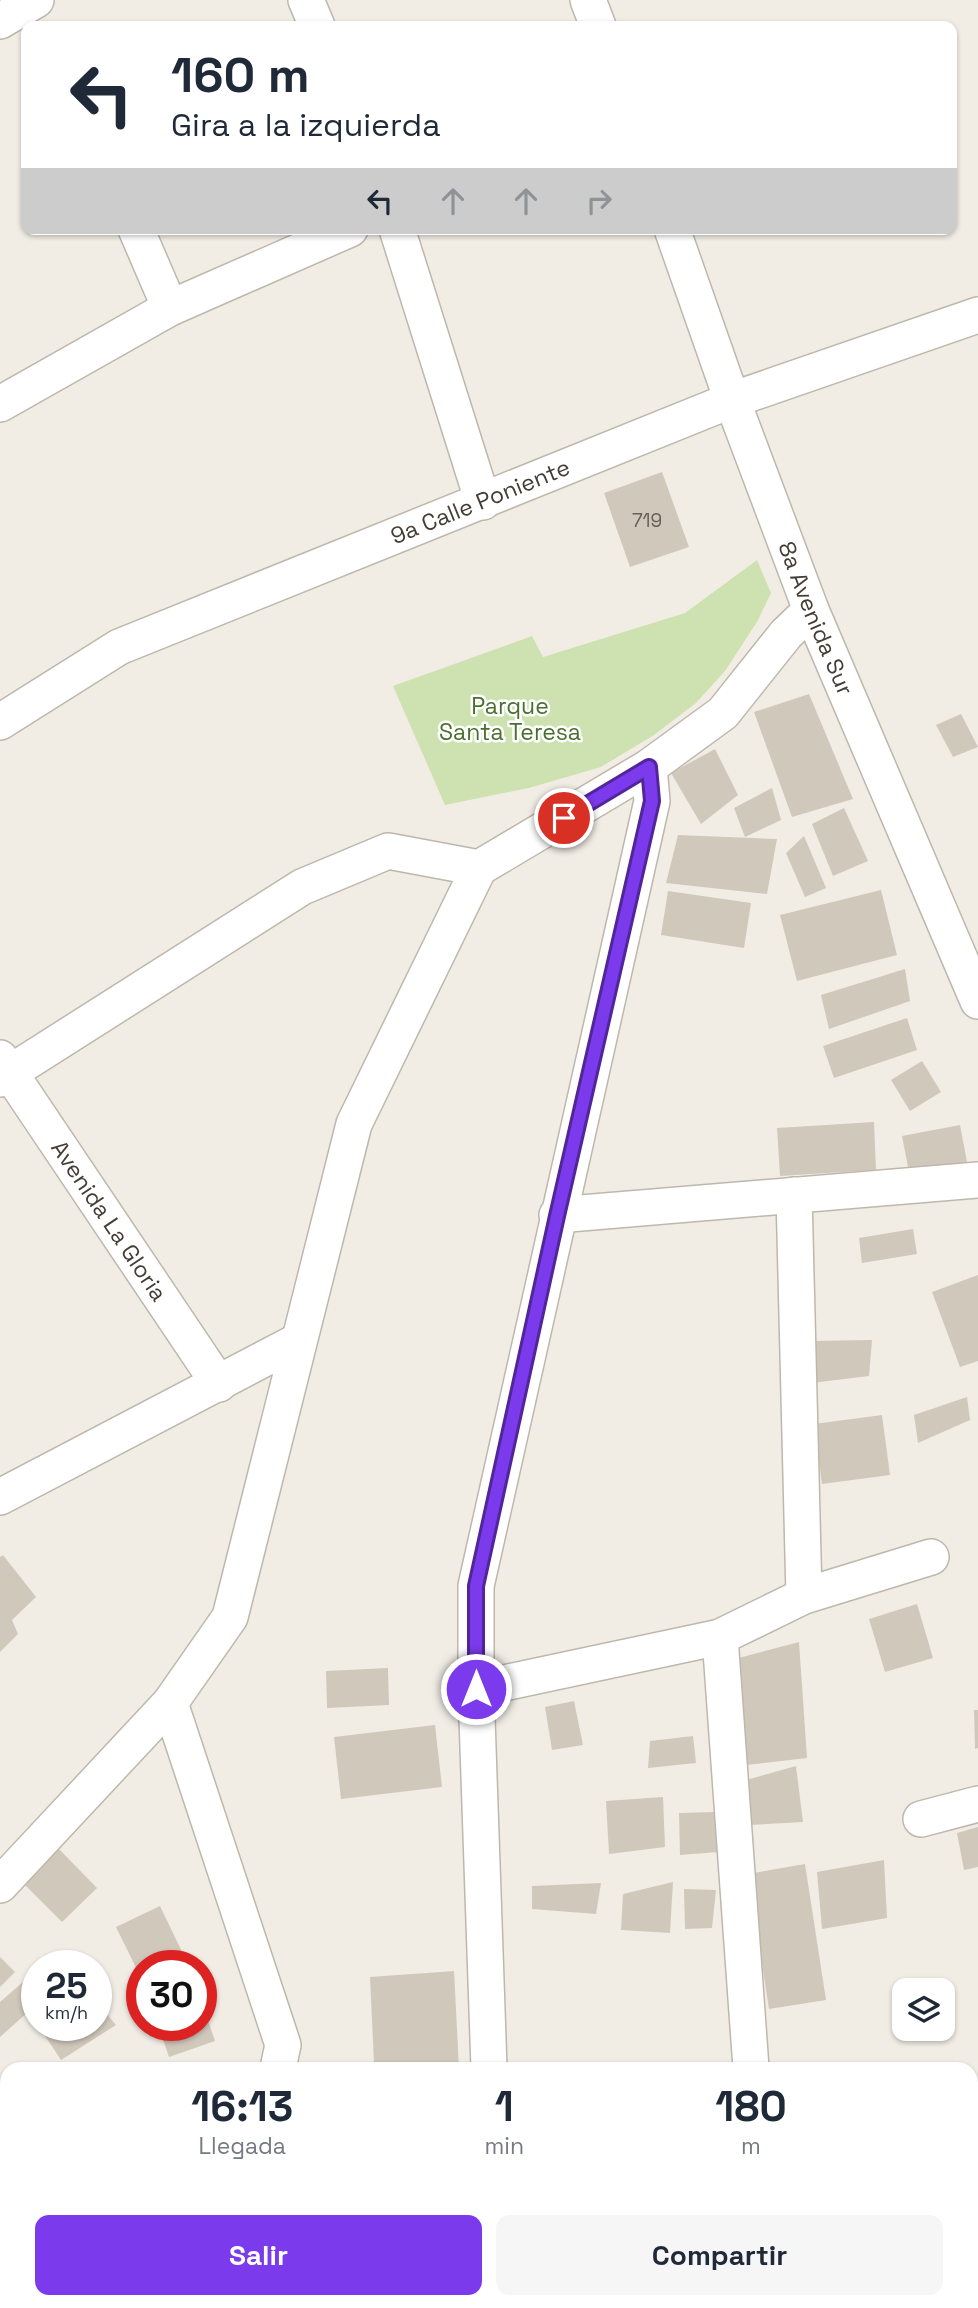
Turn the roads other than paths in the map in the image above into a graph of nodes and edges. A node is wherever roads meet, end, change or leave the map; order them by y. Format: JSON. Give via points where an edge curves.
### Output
{"nodes":[{"id":1,"x":37,"y":0,"type":"edge"},
{"id":2,"x":306,"y":0,"type":"edge"},
{"id":3,"x":588,"y":0,"type":"edge"},
{"id":4,"x":0,"y":21,"type":"edge"},
{"id":5,"x":47,"y":21,"type":"edge"},
{"id":6,"x":315,"y":21,"type":"edge"},
{"id":7,"x":596,"y":21,"type":"edge"},
{"id":8,"x":139,"y":235,"type":"edge"},
{"id":9,"x":336,"y":235,"type":"edge"},
{"id":10,"x":399,"y":235,"type":"edge"},
{"id":11,"x":674,"y":235,"type":"edge"},
{"id":12,"x":170,"y":308,"type":"junction"},
{"id":13,"x":978,"y":315,"type":"edge"},
{"id":14,"x":732,"y":400,"type":"junction"},
{"id":15,"x":0,"y":404,"type":"edge"},
{"id":16,"x":483,"y":502,"type":"junction"},
{"id":17,"x":811,"y":610,"type":"junction"},
{"id":18,"x":0,"y":722,"type":"edge"},
{"id":19,"x":649,"y":767,"type":"junction"},
{"id":20,"x":479,"y":868,"type":"junction"},
{"id":21,"x":978,"y":1001,"type":"edge"},
{"id":22,"x":3,"y":1071,"type":"edge"},
{"id":23,"x":978,"y":1180,"type":"edge"},
{"id":24,"x":794,"y":1195,"type":"junction"},
{"id":25,"x":557,"y":1216,"type":"junction"},
{"id":26,"x":298,"y":1341,"type":"junction"},
{"id":27,"x":219,"y":1384,"type":"junction"},
{"id":28,"x":0,"y":1497,"type":"edge"},
{"id":29,"x":931,"y":1557,"type":"dead end"},
{"id":30,"x":804,"y":1596,"type":"junction"},
{"id":31,"x":720,"y":1637,"type":"junction"},
{"id":32,"x":476,"y":1689,"type":"junction"},
{"id":33,"x":170,"y":1703,"type":"junction"},
{"id":34,"x":978,"y":1804,"type":"edge"},
{"id":35,"x":921,"y":1819,"type":"dead end"},
{"id":36,"x":0,"y":1885,"type":"edge"},
{"id":37,"x":279,"y":2062,"type":"edge"},
{"id":38,"x":489,"y":2062,"type":"edge"},
{"id":39,"x":751,"y":2062,"type":"edge"}],
"edges":[{"from":1,"to":4,"type":"street"},
{"from":1,"to":5,"type":"street"},
{"from":2,"to":6,"type":"street"},
{"from":3,"to":7,"type":"street"},
{"from":8,"to":12,"type":"street"},
{"from":9,"to":12,"type":"street"},
{"from":10,"to":16,"type":"street"},
{"from":11,"to":14,"type":"street","name":"8a Avenida Sur"},
{"from":12,"to":15,"type":"street"},
{"from":13,"to":14,"type":"street","name":"9a Calle Poniente"},
{"from":14,"to":16,"type":"street","name":"9a Calle Poniente"},
{"from":14,"to":17,"type":"street","name":"8a Avenida Sur"},
{"from":16,"to":18,"type":"street","name":"9a Calle Poniente","via":[[119,647]]},
{"from":17,"to":19,"type":"street","via":[[723,713]]},
{"from":17,"to":21,"type":"street","name":"8a Avenida Sur"},
{"from":19,"to":20,"type":"street"},
{"from":19,"to":25,"type":"street","via":[[652,801]]},
{"from":20,"to":22,"type":"street","via":[[388,851],[302,887]]},
{"from":20,"to":26,"type":"street","via":[[354,1124]]},
{"from":22,"to":27,"type":"street","name":"Avenida La Gloria"},
{"from":23,"to":24,"type":"street"},
{"from":24,"to":25,"type":"street"},
{"from":24,"to":30,"type":"street"},
{"from":25,"to":32,"type":"street","via":[[476,1586]]},
{"from":26,"to":27,"type":"street"},
{"from":26,"to":33,"type":"street","via":[[230,1617]]},
{"from":27,"to":28,"type":"street"},
{"from":29,"to":30,"type":"street"},
{"from":30,"to":31,"type":"street"},
{"from":31,"to":32,"type":"street"},
{"from":31,"to":39,"type":"street"},
{"from":32,"to":38,"type":"street"},
{"from":33,"to":36,"type":"street"},
{"from":33,"to":37,"type":"street","via":[[283,2045]]},
{"from":34,"to":35,"type":"street"}]}
